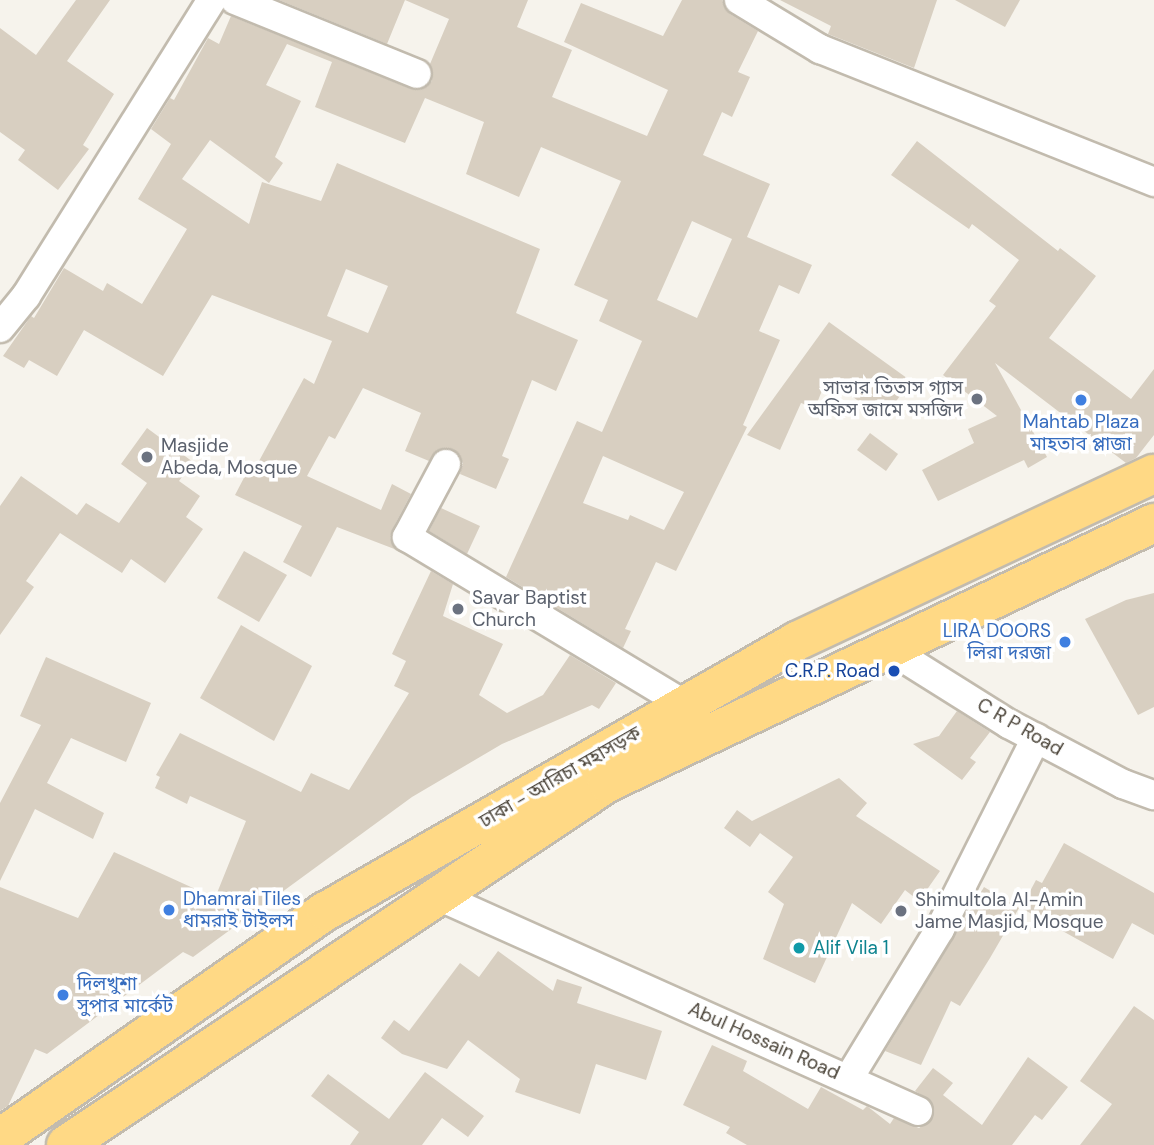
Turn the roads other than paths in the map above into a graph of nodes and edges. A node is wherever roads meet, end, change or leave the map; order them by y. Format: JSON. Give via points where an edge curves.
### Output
{"nodes":[{"id":1,"x":212,"y":0,"type":"edge"},
{"id":2,"x":235,"y":0,"type":"edge"},
{"id":3,"x":739,"y":0,"type":"edge"},
{"id":4,"x":417,"y":74,"type":"dead end"},
{"id":5,"x":1154,"y":182,"type":"edge"},
{"id":6,"x":0,"y":328,"type":"edge"},
{"id":7,"x":446,"y":464,"type":"dead end"},
{"id":8,"x":1154,"y":474,"type":"edge"},
{"id":9,"x":1154,"y":523,"type":"edge"},
{"id":10,"x":891,"y":650,"type":"junction"},
{"id":11,"x":686,"y":705,"type":"junction"},
{"id":12,"x":1036,"y":738,"type":"junction"},
{"id":13,"x":1154,"y":795,"type":"edge"},
{"id":14,"x":438,"y":896,"type":"junction"},
{"id":15,"x":849,"y":1078,"type":"junction"},
{"id":16,"x":918,"y":1111,"type":"dead end"},
{"id":17,"x":0,"y":1138,"type":"edge"},
{"id":18,"x":66,"y":1145,"type":"edge"}],
"edges":[{"from":1,"to":6,"type":"street","via":[[26,296]]},
{"from":2,"to":4,"type":"street"},
{"from":3,"to":5,"type":"street","via":[[820,49]]},
{"from":7,"to":11,"type":"street","via":[[407,537]]},
{"from":8,"to":11,"type":"highway","name":"ঢাকা - আরিচা মহাসড়ক","via":[[797,641]]},
{"from":9,"to":10,"type":"highway","name":"ঢাকা - আরিচা মহাসড়ক"},
{"from":10,"to":12,"type":"street","name":"C R P Road"},
{"from":10,"to":14,"type":"highway","name":"ঢাকা - আরিচা মহাসড়ক","via":[[607,783]]},
{"from":11,"to":17,"type":"highway","name":"ঢাকা - আরিচা মহাসড়ক","via":[[326,911]]},
{"from":12,"to":13,"type":"street","name":"C R P Road"},
{"from":12,"to":15,"type":"street","name":"Abul Hossain Road","via":[[940,929]]},
{"from":14,"to":15,"type":"street","name":"Abul Hossain Road"},
{"from":14,"to":18,"type":"highway","name":"ঢাকা - আরিচা মহাসড়ক"},
{"from":15,"to":16,"type":"street"}]}
